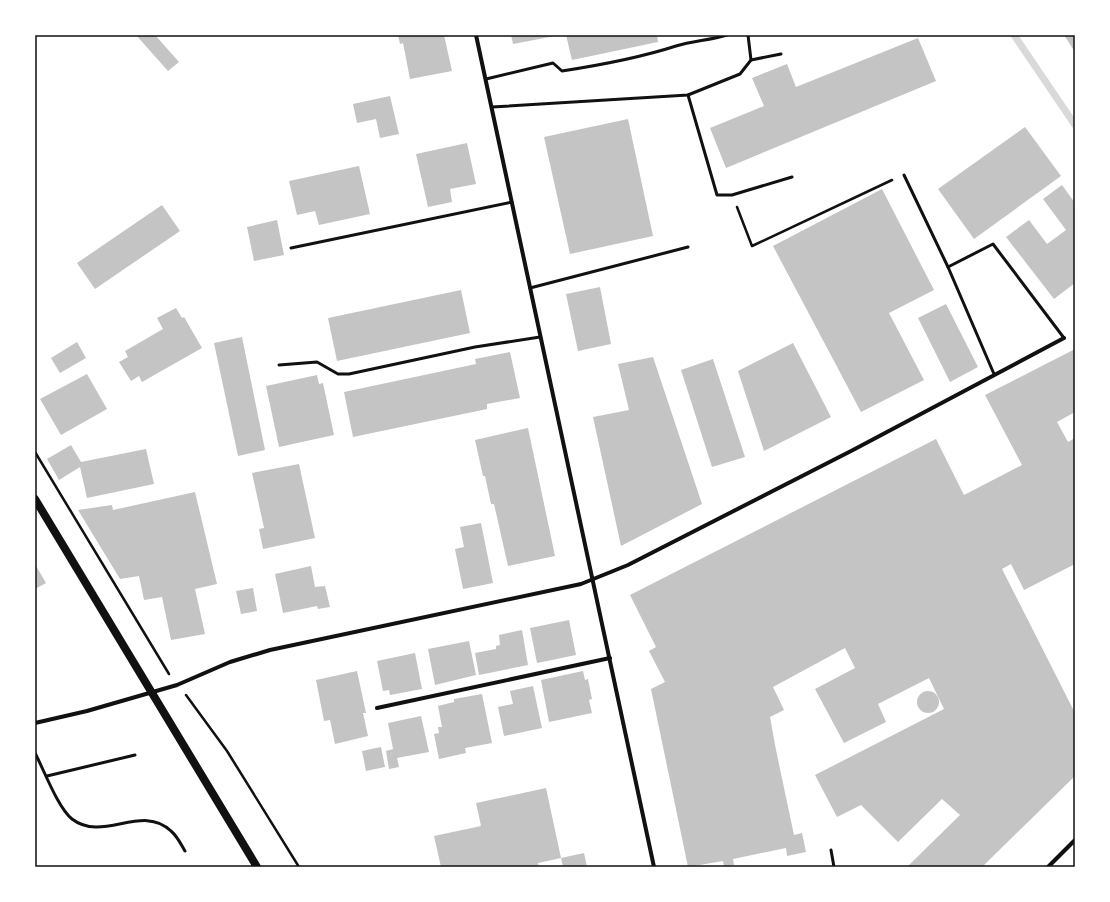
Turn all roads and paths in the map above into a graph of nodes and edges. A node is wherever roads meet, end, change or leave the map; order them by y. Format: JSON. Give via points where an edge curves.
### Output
{"nodes":[{"id":1,"x":476,"y":35,"type":"edge"},
{"id":2,"x":727,"y":35,"type":"edge"},
{"id":3,"x":748,"y":35,"type":"edge"},
{"id":4,"x":781,"y":54,"type":"dead end"},
{"id":5,"x":751,"y":60,"type":"junction"},
{"id":6,"x":486,"y":79,"type":"junction"},
{"id":7,"x":688,"y":95,"type":"junction"},
{"id":8,"x":492,"y":107,"type":"junction"},
{"id":9,"x":904,"y":174,"type":"joint"},
{"id":10,"x":792,"y":177,"type":"dead end"},
{"id":11,"x":732,"y":195,"type":"junction"},
{"id":12,"x":512,"y":202,"type":"junction"},
{"id":13,"x":688,"y":247,"type":"dead end"},
{"id":14,"x":291,"y":248,"type":"dead end"},
{"id":15,"x":948,"y":267,"type":"junction"},
{"id":16,"x":530,"y":288,"type":"junction"},
{"id":17,"x":540,"y":337,"type":"junction"},
{"id":18,"x":1064,"y":338,"type":"joint"},
{"id":19,"x":279,"y":365,"type":"dead end"},
{"id":20,"x":994,"y":374,"type":"junction"},
{"id":21,"x":35,"y":452,"type":"edge"},
{"id":22,"x":35,"y":499,"type":"edge"},
{"id":23,"x":593,"y":579,"type":"junction"},
{"id":24,"x":610,"y":658,"type":"junction"},
{"id":25,"x":177,"y":685,"type":"junction"},
{"id":26,"x":153,"y":692,"type":"junction"},
{"id":27,"x":377,"y":708,"type":"dead end"},
{"id":28,"x":35,"y":723,"type":"edge"},
{"id":29,"x":35,"y":753,"type":"edge"},
{"id":30,"x":135,"y":755,"type":"dead end"},
{"id":31,"x":47,"y":776,"type":"junction"},
{"id":32,"x":1075,"y":840,"type":"edge"},
{"id":33,"x":831,"y":850,"type":"dead end"},
{"id":34,"x":186,"y":851,"type":"dead end"},
{"id":35,"x":257,"y":867,"type":"edge"},
{"id":36,"x":298,"y":867,"type":"edge"},
{"id":37,"x":654,"y":867,"type":"edge"},
{"id":38,"x":834,"y":867,"type":"edge"},
{"id":39,"x":1048,"y":867,"type":"edge"}],
"edges":[{"from":1,"to":6,"type":"street"},
{"from":2,"to":6,"type":"lane","via":[[577,69],[562,71],[553,63]]},
{"from":3,"to":5,"type":"lane"},
{"from":4,"to":5,"type":"lane"},
{"from":5,"to":7,"type":"lane","via":[[740,74]]},
{"from":6,"to":8,"type":"street"},
{"from":7,"to":8,"type":"lane"},
{"from":7,"to":11,"type":"lane","via":[[717,195]]},
{"from":8,"to":12,"type":"street"},
{"from":9,"to":11,"type":"path","via":[[752,246]]},
{"from":9,"to":15,"type":"lane"},
{"from":10,"to":11,"type":"lane"},
{"from":12,"to":14,"type":"lane"},
{"from":12,"to":16,"type":"street"},
{"from":13,"to":16,"type":"lane"},
{"from":15,"to":18,"type":"lane","via":[[993,244]]},
{"from":15,"to":20,"type":"lane"},
{"from":16,"to":17,"type":"street"},
{"from":17,"to":19,"type":"lane","via":[[475,347],[349,374],[338,374],[317,362]]},
{"from":17,"to":23,"type":"street"},
{"from":18,"to":20,"type":"street"},
{"from":20,"to":23,"type":"street","via":[[628,565]]},
{"from":21,"to":25,"type":"path","via":[[164,668]]},
{"from":22,"to":26,"type":"main road"},
{"from":23,"to":24,"type":"street"},
{"from":23,"to":25,"type":"street","via":[[581,584],[270,650],[230,662]]},
{"from":24,"to":27,"type":"street"},
{"from":24,"to":37,"type":"street"},
{"from":25,"to":26,"type":"street"},
{"from":25,"to":36,"type":"path","via":[[196,706],[227,751]]},
{"from":26,"to":28,"type":"street"},
{"from":26,"to":35,"type":"main road"},
{"from":29,"to":31,"type":"lane"},
{"from":30,"to":31,"type":"lane"},
{"from":31,"to":34,"type":"lane","via":[[62,808],[73,820],[89,827],[106,828],[131,821],[152,820],[171,830]]},
{"from":32,"to":39,"type":"street"},
{"from":33,"to":38,"type":"lane"}]}
